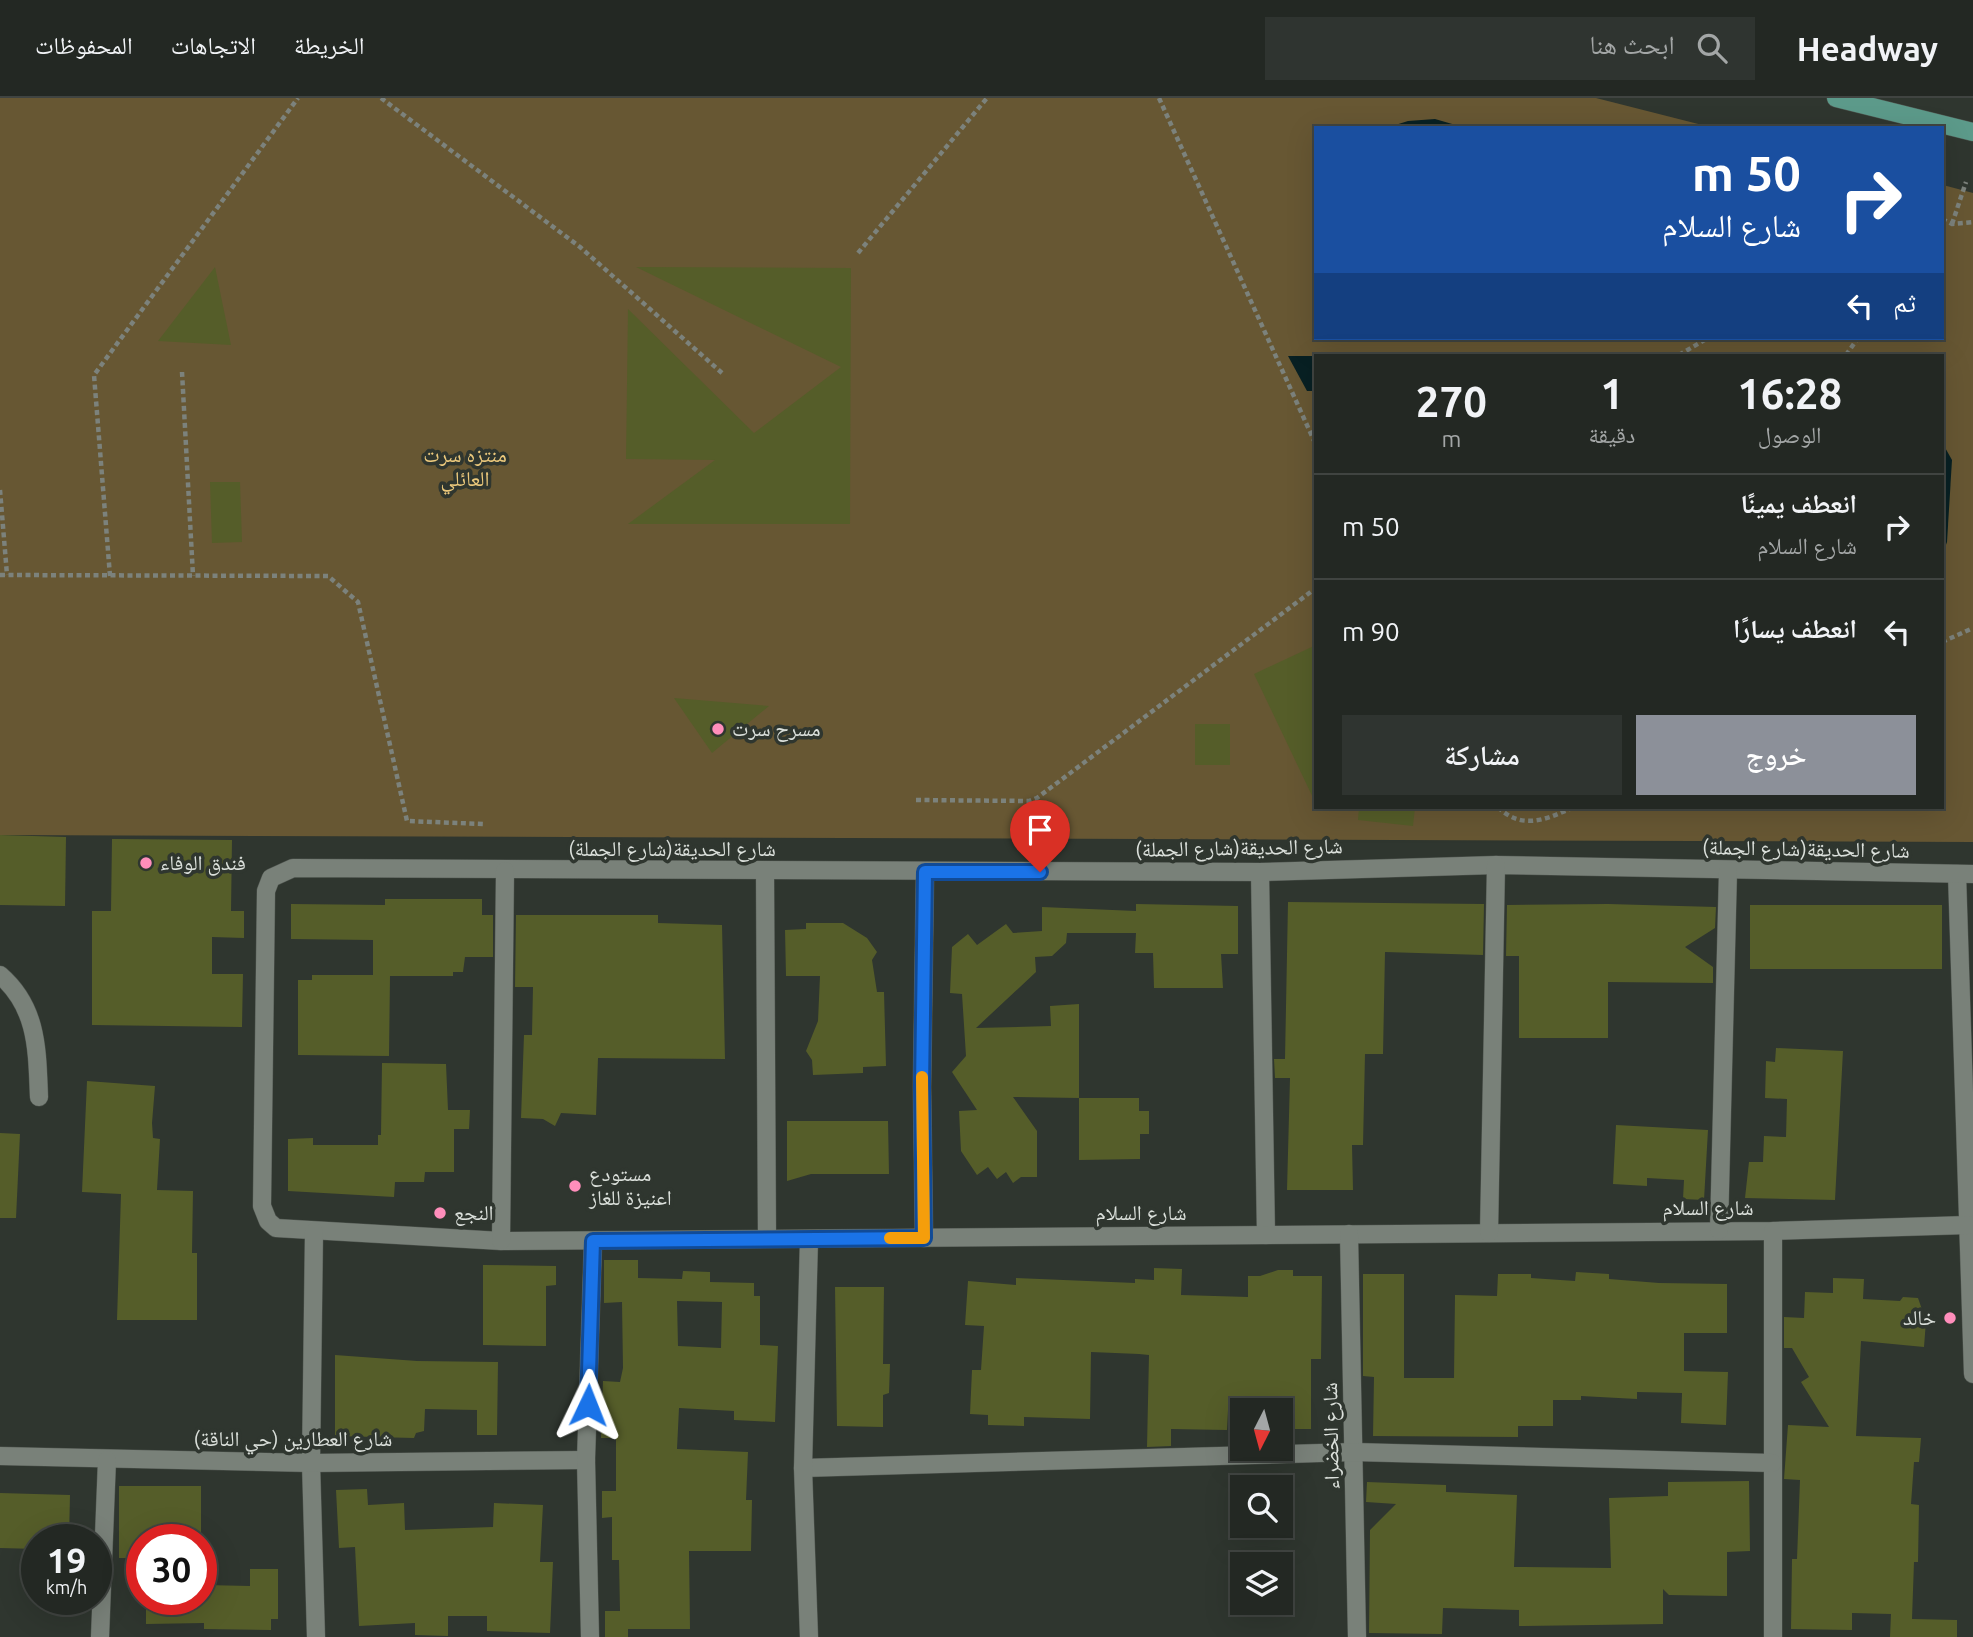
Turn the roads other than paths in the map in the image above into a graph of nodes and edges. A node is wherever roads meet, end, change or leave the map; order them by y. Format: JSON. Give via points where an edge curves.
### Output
{"nodes":[{"id":1,"x":1836,"y":98,"type":"edge"},
{"id":2,"x":1973,"y":132,"type":"edge"},
{"id":3,"x":1496,"y":865,"type":"junction"},
{"id":4,"x":505,"y":871,"type":"junction"},
{"id":5,"x":1728,"y":871,"type":"junction"},
{"id":6,"x":765,"y":872,"type":"junction"},
{"id":7,"x":925,"y":872,"type":"junction"},
{"id":8,"x":1260,"y":872,"type":"junction"},
{"id":9,"x":1965,"y":874,"type":"edge"},
{"id":10,"x":0,"y":975,"type":"edge"},
{"id":11,"x":38,"y":1097,"type":"dead end"},
{"id":12,"x":1968,"y":1225,"type":"junction"},
{"id":13,"x":1719,"y":1230,"type":"junction"},
{"id":14,"x":314,"y":1231,"type":"junction"},
{"id":15,"x":1773,"y":1231,"type":"junction"},
{"id":16,"x":1489,"y":1233,"type":"junction"},
{"id":17,"x":1349,"y":1234,"type":"junction"},
{"id":18,"x":1266,"y":1235,"type":"junction"},
{"id":19,"x":767,"y":1238,"type":"junction"},
{"id":20,"x":809,"y":1238,"type":"junction"},
{"id":21,"x":924,"y":1238,"type":"junction"},
{"id":22,"x":501,"y":1241,"type":"junction"},
{"id":23,"x":593,"y":1241,"type":"junction"},
{"id":24,"x":1973,"y":1374,"type":"edge"},
{"id":25,"x":1354,"y":1452,"type":"junction"},
{"id":26,"x":0,"y":1456,"type":"edge"},
{"id":27,"x":107,"y":1460,"type":"junction"},
{"id":28,"x":586,"y":1460,"type":"junction"},
{"id":29,"x":311,"y":1463,"type":"junction"},
{"id":30,"x":1773,"y":1463,"type":"junction"},
{"id":31,"x":803,"y":1468,"type":"junction"},
{"id":32,"x":100,"y":1637,"type":"edge"},
{"id":33,"x":316,"y":1637,"type":"edge"},
{"id":34,"x":590,"y":1637,"type":"edge"},
{"id":35,"x":809,"y":1637,"type":"edge"},
{"id":36,"x":1357,"y":1637,"type":"edge"},
{"id":37,"x":1773,"y":1637,"type":"edge"}],
"edges":[{"from":1,"to":2,"type":"main road"},
{"from":3,"to":5,"type":"street","name":"شارع الحديقة(شارع الجملة)"},
{"from":3,"to":8,"type":"street","name":"شارع الحديقة(شارع الجملة)"},
{"from":3,"to":16,"type":"street"},
{"from":4,"to":6,"type":"street","name":"شارع الحديقة(شارع الجملة)"},
{"from":4,"to":14,"type":"street","name":"شارع الحديقة(شارع الجملة)","via":[[293,868],[271,878],[266,891],[262,1206],[276,1228]]},
{"from":4,"to":22,"type":"street"},
{"from":5,"to":9,"type":"street","name":"شارع الحديقة(شارع الجملة)"},
{"from":5,"to":13,"type":"street"},
{"from":6,"to":7,"type":"street","name":"شارع الحديقة(شارع الجملة)"},
{"from":6,"to":19,"type":"street"},
{"from":7,"to":8,"type":"street","name":"شارع الحديقة(شارع الجملة)"},
{"from":7,"to":21,"type":"street"},
{"from":8,"to":18,"type":"street"},
{"from":9,"to":12,"type":"street"},
{"from":10,"to":11,"type":"street","via":[[17,990],[37,1038]]},
{"from":12,"to":15,"type":"street","name":"شارع السلام"},
{"from":12,"to":24,"type":"street"},
{"from":13,"to":15,"type":"street","name":"شارع السلام"},
{"from":13,"to":16,"type":"street","name":"شارع السلام"},
{"from":14,"to":22,"type":"street","name":"شارع السلام"},
{"from":14,"to":29,"type":"street"},
{"from":15,"to":30,"type":"street"},
{"from":16,"to":17,"type":"street","name":"شارع السلام"},
{"from":17,"to":18,"type":"street","name":"شارع السلام"},
{"from":17,"to":25,"type":"street","name":"شارع الخضراء"},
{"from":18,"to":21,"type":"street","name":"شارع السلام"},
{"from":19,"to":20,"type":"street","name":"شارع السلام"},
{"from":19,"to":23,"type":"street","name":"شارع السلام"},
{"from":20,"to":21,"type":"street","name":"شارع السلام"},
{"from":20,"to":31,"type":"street"},
{"from":22,"to":23,"type":"street","name":"شارع السلام"},
{"from":23,"to":28,"type":"street"},
{"from":25,"to":30,"type":"street"},
{"from":25,"to":31,"type":"street"},
{"from":25,"to":36,"type":"street","name":"شارع الخضراء"},
{"from":26,"to":27,"type":"street","name":"شارع العطارين (حي الناقة)"},
{"from":27,"to":29,"type":"street","name":"شارع العطارين (حي الناقة)"},
{"from":27,"to":32,"type":"street"},
{"from":28,"to":29,"type":"street","name":"شارع العطارين (حي الناقة)"},
{"from":28,"to":34,"type":"street"},
{"from":29,"to":33,"type":"street"},
{"from":30,"to":37,"type":"street"},
{"from":31,"to":35,"type":"street"}]}
